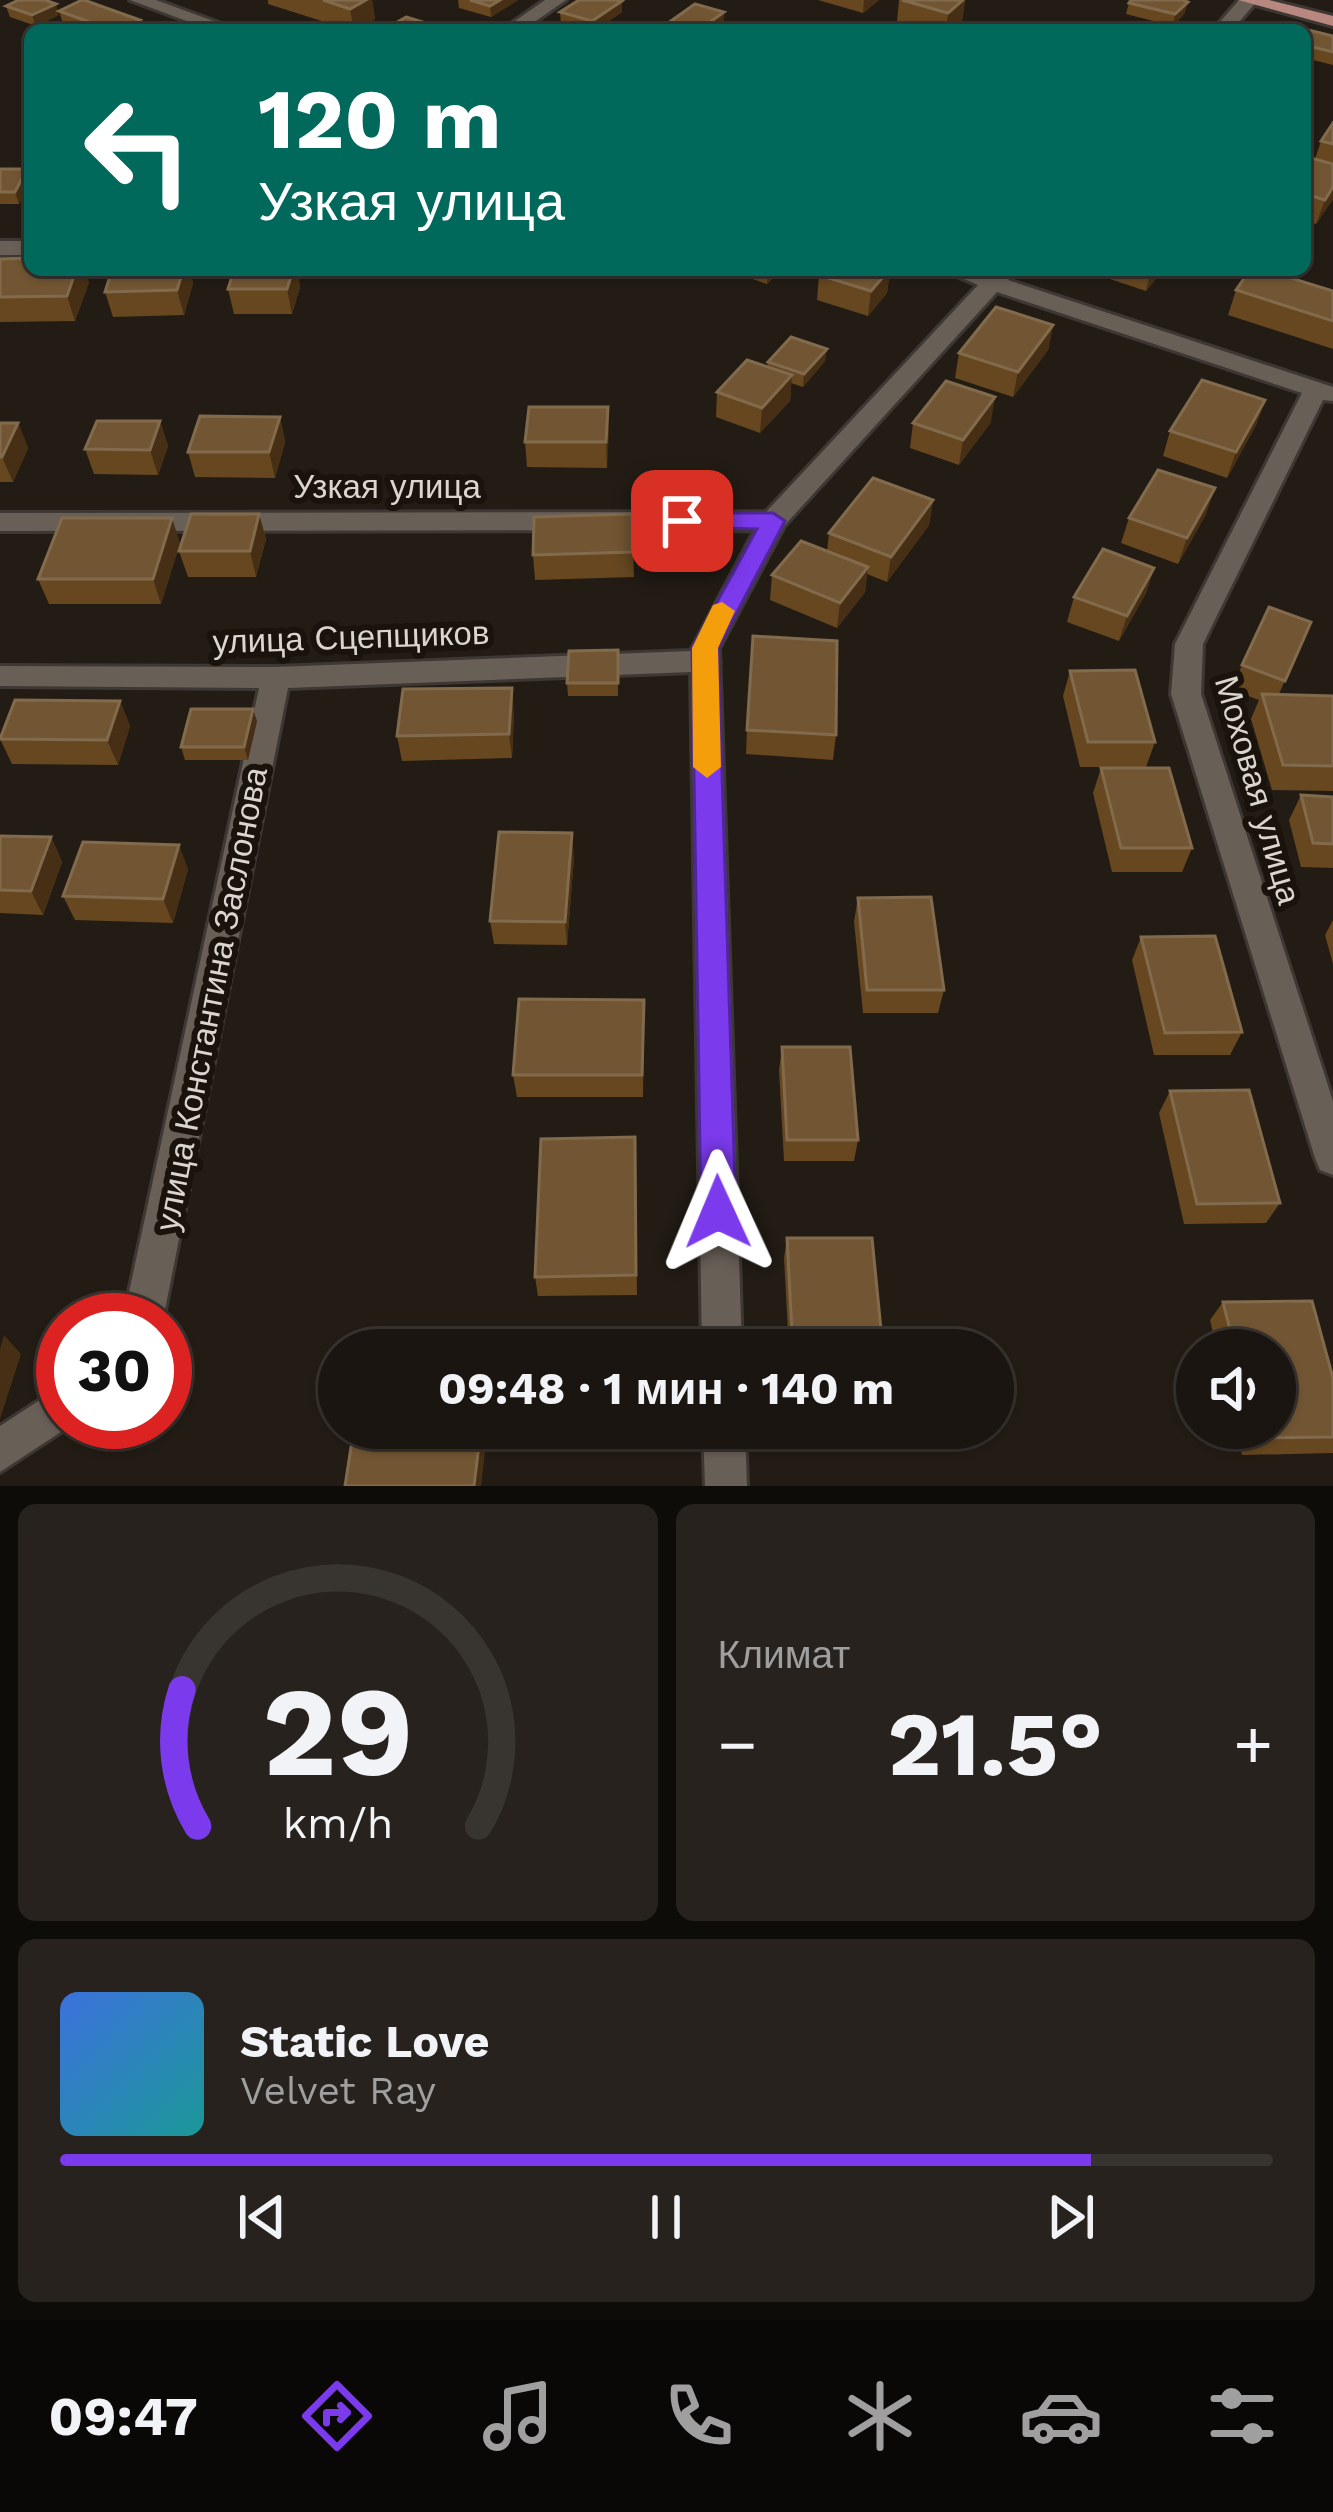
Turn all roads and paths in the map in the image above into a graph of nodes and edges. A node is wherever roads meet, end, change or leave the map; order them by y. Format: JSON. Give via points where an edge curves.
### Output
{"nodes":[{"id":1,"x":139,"y":0,"type":"edge"},
{"id":2,"x":557,"y":0,"type":"edge"},
{"id":3,"x":1248,"y":0,"type":"edge"},
{"id":4,"x":1333,"y":21,"type":"edge"},
{"id":5,"x":211,"y":24,"type":"edge"},
{"id":6,"x":520,"y":24,"type":"edge"},
{"id":7,"x":1227,"y":24,"type":"edge"},
{"id":8,"x":999,"y":276,"type":"edge"},
{"id":9,"x":1324,"y":392,"type":"edge"},
{"id":10,"x":773,"y":521,"type":"junction"},
{"id":11,"x":0,"y":522,"type":"edge"},
{"id":12,"x":704,"y":661,"type":"junction"},
{"id":13,"x":0,"y":676,"type":"edge"},
{"id":14,"x":276,"y":678,"type":"junction"},
{"id":15,"x":1333,"y":1158,"type":"edge"},
{"id":16,"x":149,"y":1293,"type":"edge"},
{"id":17,"x":721,"y":1329,"type":"edge"},
{"id":18,"x":36,"y":1425,"type":"edge"},
{"id":19,"x":725,"y":1449,"type":"edge"},
{"id":20,"x":0,"y":1451,"type":"edge"},
{"id":21,"x":726,"y":1486,"type":"edge"}],
"edges":[{"from":1,"to":5,"type":"street"},
{"from":2,"to":6,"type":"street"},
{"from":3,"to":4,"type":"main road"},
{"from":3,"to":7,"type":"street"},
{"from":8,"to":9,"type":"street"},
{"from":8,"to":10,"type":"street"},
{"from":9,"to":15,"type":"street","name":"Моховая улица","via":[[1189,644],[1185,668],[1186,694]]},
{"from":10,"to":11,"type":"street","name":"Узкая улица"},
{"from":10,"to":12,"type":"street","via":[[731,592]]},
{"from":12,"to":14,"type":"street","name":"улица Сцепщиков"},
{"from":12,"to":17,"type":"street"},
{"from":13,"to":14,"type":"street","name":"улица Сцепщиков"},
{"from":14,"to":16,"type":"street","name":"улица Константина Заслонова"},
{"from":18,"to":20,"type":"street"},
{"from":19,"to":21,"type":"street"}]}
